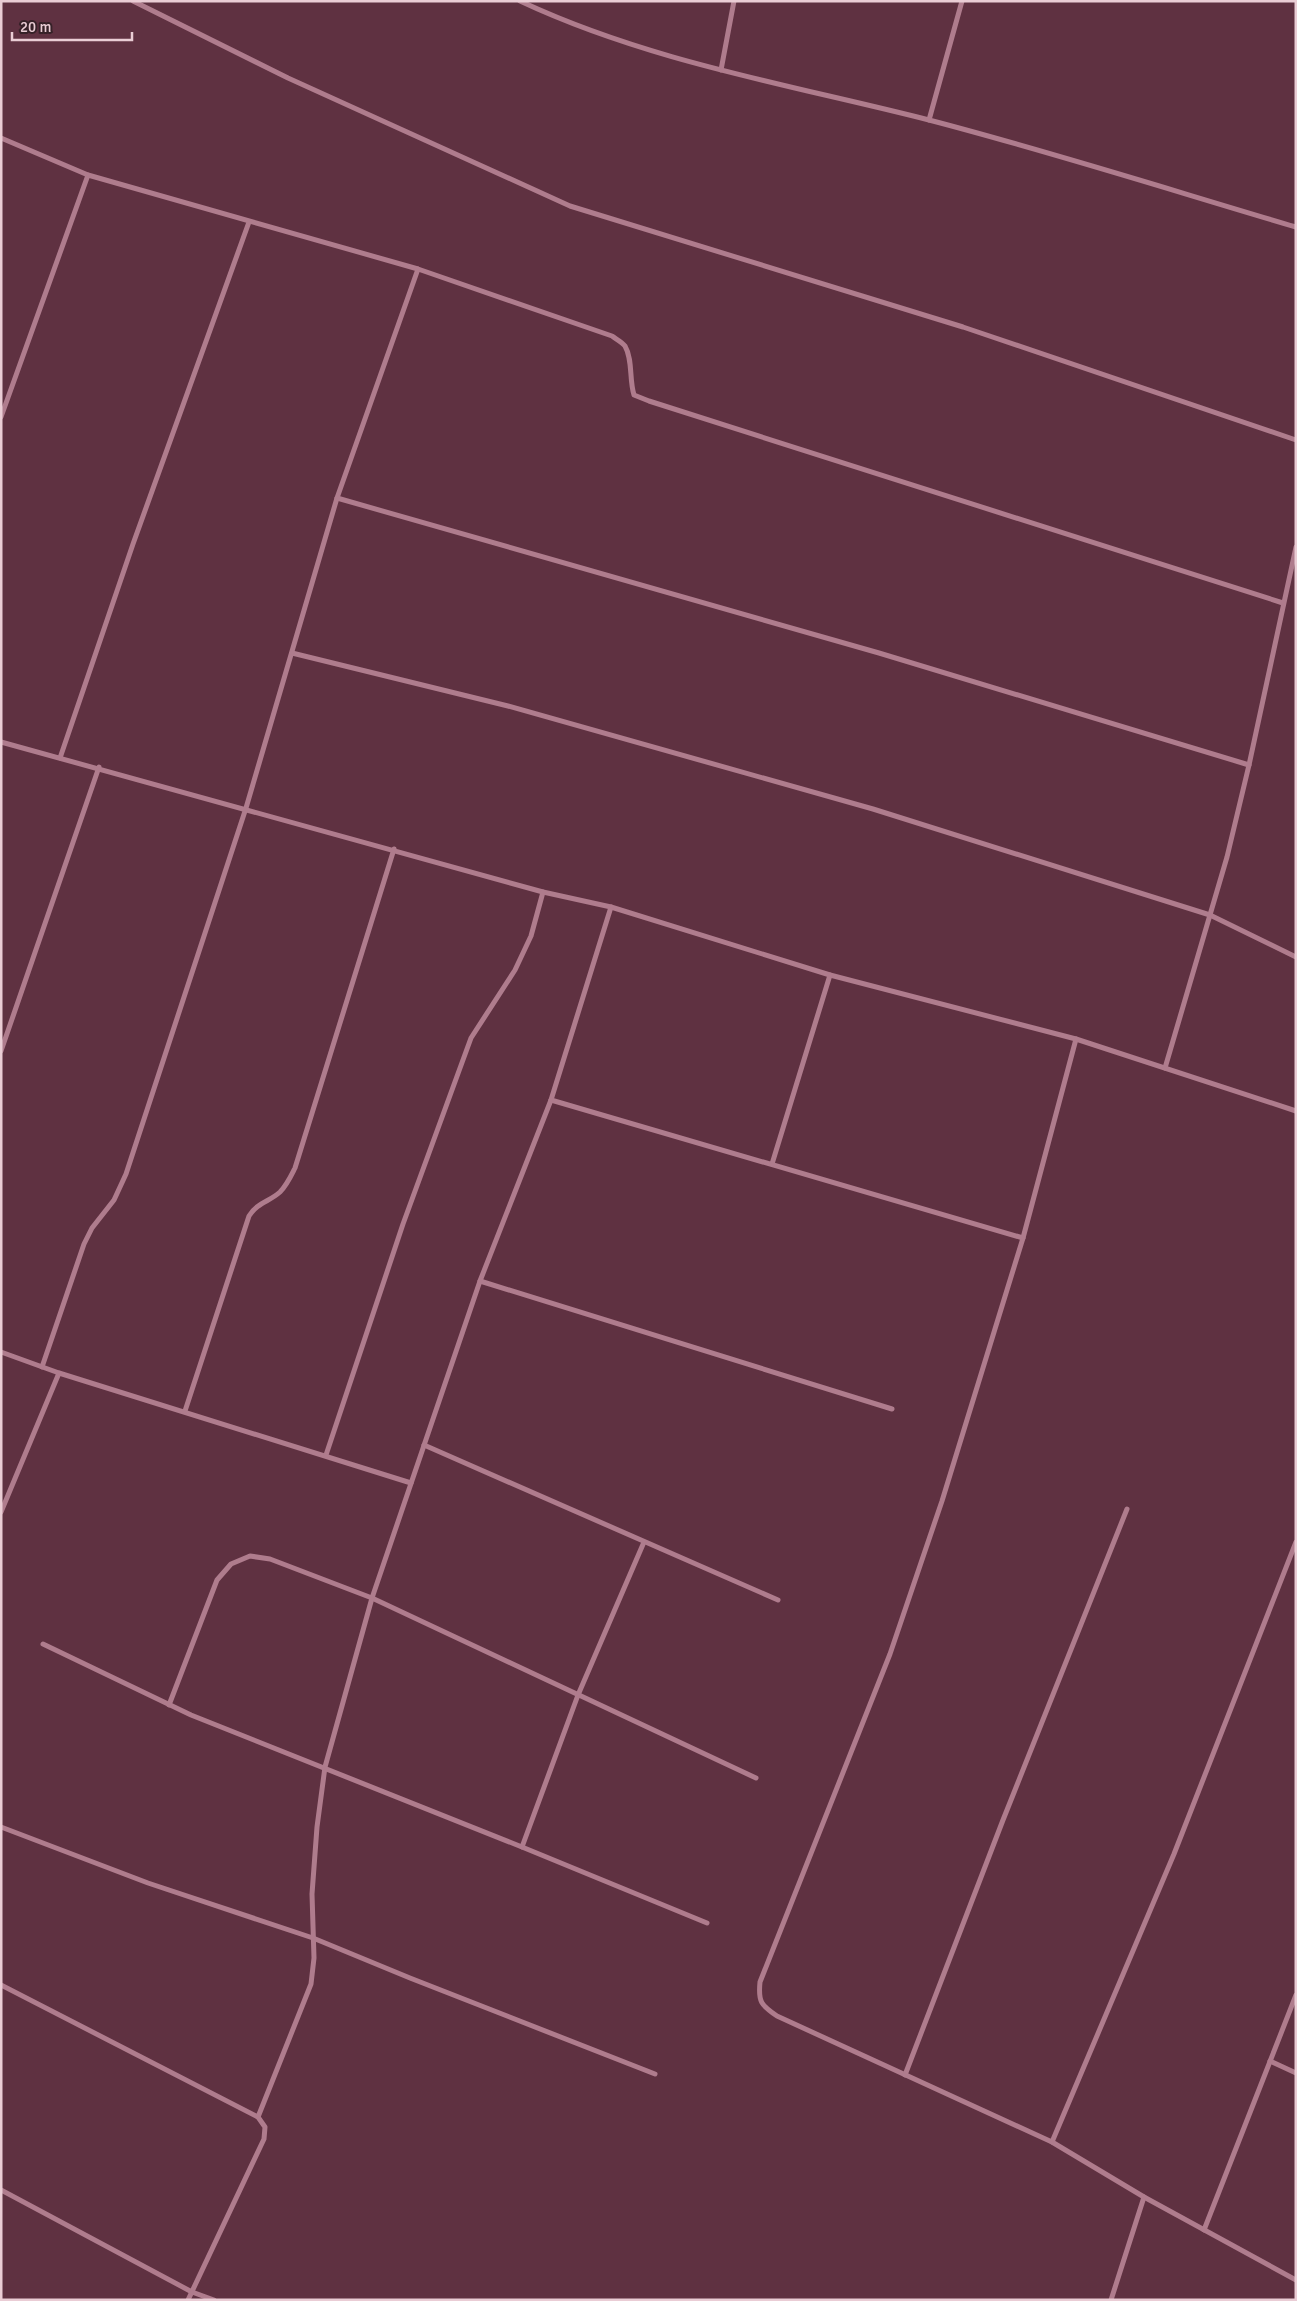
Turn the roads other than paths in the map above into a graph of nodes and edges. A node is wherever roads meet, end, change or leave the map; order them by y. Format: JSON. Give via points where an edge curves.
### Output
{"nodes":[{"id":1,"x":133,"y":1,"type":"edge"},
{"id":2,"x":520,"y":1,"type":"edge"},
{"id":3,"x":734,"y":1,"type":"edge"},
{"id":4,"x":962,"y":1,"type":"edge"},
{"id":5,"x":721,"y":70,"type":"junction"},
{"id":6,"x":930,"y":120,"type":"junction"},
{"id":7,"x":1,"y":138,"type":"edge"},
{"id":8,"x":88,"y":175,"type":"junction"},
{"id":9,"x":249,"y":222,"type":"junction"},
{"id":10,"x":1296,"y":227,"type":"edge"},
{"id":11,"x":418,"y":269,"type":"junction"},
{"id":12,"x":1,"y":416,"type":"edge"},
{"id":13,"x":1296,"y":440,"type":"edge"},
{"id":14,"x":337,"y":498,"type":"junction"},
{"id":15,"x":1296,"y":547,"type":"edge"},
{"id":16,"x":1283,"y":603,"type":"junction"},
{"id":17,"x":292,"y":653,"type":"junction"},
{"id":18,"x":1,"y":742,"type":"edge"},
{"id":19,"x":60,"y":758,"type":"junction"},
{"id":20,"x":1249,"y":764,"type":"junction"},
{"id":21,"x":99,"y":767,"type":"junction"},
{"id":22,"x":246,"y":808,"type":"junction"},
{"id":23,"x":394,"y":849,"type":"junction"},
{"id":24,"x":543,"y":892,"type":"junction"},
{"id":25,"x":611,"y":907,"type":"junction"},
{"id":26,"x":1210,"y":915,"type":"junction"},
{"id":27,"x":1296,"y":957,"type":"edge"},
{"id":28,"x":830,"y":975,"type":"junction"},
{"id":29,"x":1076,"y":1039,"type":"junction"},
{"id":30,"x":1,"y":1051,"type":"edge"},
{"id":31,"x":1165,"y":1068,"type":"junction"},
{"id":32,"x":551,"y":1100,"type":"junction"},
{"id":33,"x":1296,"y":1111,"type":"edge"},
{"id":34,"x":772,"y":1164,"type":"junction"},
{"id":35,"x":1023,"y":1238,"type":"junction"},
{"id":36,"x":480,"y":1281,"type":"junction"},
{"id":37,"x":1,"y":1352,"type":"edge"},
{"id":38,"x":42,"y":1367,"type":"junction"},
{"id":39,"x":58,"y":1373,"type":"junction"},
{"id":40,"x":892,"y":1409,"type":"dead end"},
{"id":41,"x":185,"y":1411,"type":"junction"},
{"id":42,"x":424,"y":1445,"type":"junction"},
{"id":43,"x":326,"y":1455,"type":"junction"},
{"id":44,"x":411,"y":1483,"type":"junction"},
{"id":45,"x":1127,"y":1508,"type":"dead end"},
{"id":46,"x":1,"y":1512,"type":"edge"},
{"id":47,"x":644,"y":1542,"type":"junction"},
{"id":48,"x":1296,"y":1542,"type":"edge"},
{"id":49,"x":372,"y":1598,"type":"junction"},
{"id":50,"x":778,"y":1600,"type":"dead end"},
{"id":51,"x":44,"y":1644,"type":"dead end"},
{"id":52,"x":578,"y":1695,"type":"junction"},
{"id":53,"x":169,"y":1705,"type":"junction"},
{"id":54,"x":325,"y":1767,"type":"junction"},
{"id":55,"x":756,"y":1778,"type":"dead end"},
{"id":56,"x":1,"y":1827,"type":"edge"},
{"id":57,"x":522,"y":1847,"type":"junction"},
{"id":58,"x":707,"y":1923,"type":"dead end"},
{"id":59,"x":313,"y":1938,"type":"junction"},
{"id":60,"x":1,"y":1985,"type":"edge"},
{"id":61,"x":1296,"y":1995,"type":"edge"},
{"id":62,"x":1270,"y":2061,"type":"junction"},
{"id":63,"x":1296,"y":2073,"type":"edge"},
{"id":64,"x":655,"y":2074,"type":"dead end"},
{"id":65,"x":905,"y":2075,"type":"junction"},
{"id":66,"x":258,"y":2118,"type":"junction"},
{"id":67,"x":1052,"y":2142,"type":"junction"},
{"id":68,"x":1,"y":2190,"type":"edge"},
{"id":69,"x":1144,"y":2197,"type":"junction"},
{"id":70,"x":1204,"y":2230,"type":"junction"},
{"id":71,"x":1296,"y":2280,"type":"edge"},
{"id":72,"x":192,"y":2292,"type":"junction"},
{"id":73,"x":188,"y":2300,"type":"edge"},
{"id":74,"x":214,"y":2300,"type":"edge"},
{"id":75,"x":1111,"y":2300,"type":"edge"}],
"edges":[{"from":1,"to":13,"type":"street","via":[[288,78],[570,206],[963,327]]},
{"from":2,"to":5,"type":"street","via":[[613,38]]},
{"from":3,"to":5,"type":"street"},
{"from":4,"to":6,"type":"street"},
{"from":5,"to":6,"type":"street"},
{"from":6,"to":10,"type":"street"},
{"from":7,"to":8,"type":"street"},
{"from":8,"to":9,"type":"street"},
{"from":8,"to":12,"type":"street"},
{"from":9,"to":11,"type":"street"},
{"from":9,"to":19,"type":"street","via":[[136,534]]},
{"from":11,"to":14,"type":"street"},
{"from":11,"to":16,"type":"street","via":[[612,336],[624,345],[634,394],[649,401]]},
{"from":14,"to":17,"type":"street"},
{"from":14,"to":20,"type":"street","via":[[879,653]]},
{"from":15,"to":16,"type":"street"},
{"from":16,"to":20,"type":"street"},
{"from":17,"to":22,"type":"street"},
{"from":17,"to":26,"type":"street","via":[[508,706],[680,753],[873,809]]},
{"from":18,"to":19,"type":"street"},
{"from":19,"to":21,"type":"street"},
{"from":20,"to":26,"type":"street"},
{"from":21,"to":22,"type":"street"},
{"from":21,"to":30,"type":"street"},
{"from":22,"to":23,"type":"street"},
{"from":22,"to":38,"type":"street","via":[[126,1174],[114,1200],[84,1244]]},
{"from":23,"to":24,"type":"street"},
{"from":23,"to":41,"type":"street","via":[[295,1168],[288,1183],[255,1206],[249,1216]]},
{"from":24,"to":25,"type":"street"},
{"from":24,"to":43,"type":"street","via":[[531,936],[515,970],[470,1038],[402,1224]]},
{"from":25,"to":28,"type":"street"},
{"from":25,"to":32,"type":"street"},
{"from":26,"to":27,"type":"street"},
{"from":26,"to":31,"type":"street"},
{"from":28,"to":29,"type":"street"},
{"from":28,"to":34,"type":"street"},
{"from":29,"to":31,"type":"street"},
{"from":29,"to":35,"type":"street"},
{"from":31,"to":33,"type":"street"},
{"from":32,"to":34,"type":"street"},
{"from":32,"to":36,"type":"street"},
{"from":34,"to":35,"type":"street"},
{"from":35,"to":65,"type":"street","via":[[942,1500],[890,1654],[760,1982],[759,1997],[764,2007],[777,2016]]},
{"from":36,"to":40,"type":"street"},
{"from":36,"to":42,"type":"street"},
{"from":37,"to":38,"type":"street"},
{"from":38,"to":39,"type":"street"},
{"from":39,"to":41,"type":"street"},
{"from":39,"to":46,"type":"street"},
{"from":41,"to":43,"type":"street"},
{"from":42,"to":44,"type":"street"},
{"from":42,"to":47,"type":"street"},
{"from":43,"to":44,"type":"street"},
{"from":44,"to":49,"type":"street"},
{"from":45,"to":65,"type":"street"},
{"from":47,"to":50,"type":"street"},
{"from":47,"to":52,"type":"street"},
{"from":48,"to":67,"type":"street","via":[[1174,1854]]},
{"from":49,"to":52,"type":"street"},
{"from":49,"to":53,"type":"street","via":[[270,1559],[250,1556],[231,1564],[217,1580]]},
{"from":49,"to":54,"type":"street"},
{"from":51,"to":53,"type":"street"},
{"from":52,"to":55,"type":"street"},
{"from":52,"to":57,"type":"street"},
{"from":53,"to":54,"type":"street"},
{"from":54,"to":57,"type":"street"},
{"from":54,"to":59,"type":"street","via":[[316,1827]]},
{"from":56,"to":59,"type":"street","via":[[148,1883]]},
{"from":57,"to":58,"type":"street"},
{"from":59,"to":64,"type":"street"},
{"from":59,"to":66,"type":"street","via":[[310,1984]]},
{"from":60,"to":66,"type":"street"},
{"from":61,"to":62,"type":"street"},
{"from":62,"to":63,"type":"street"},
{"from":62,"to":70,"type":"street"},
{"from":65,"to":67,"type":"street"},
{"from":66,"to":72,"type":"street","via":[[265,2127],[264,2139]]},
{"from":67,"to":69,"type":"street"},
{"from":68,"to":72,"type":"street"},
{"from":69,"to":70,"type":"street"},
{"from":69,"to":75,"type":"street"},
{"from":70,"to":71,"type":"street"},
{"from":72,"to":73,"type":"street"},
{"from":72,"to":74,"type":"street"}]}
